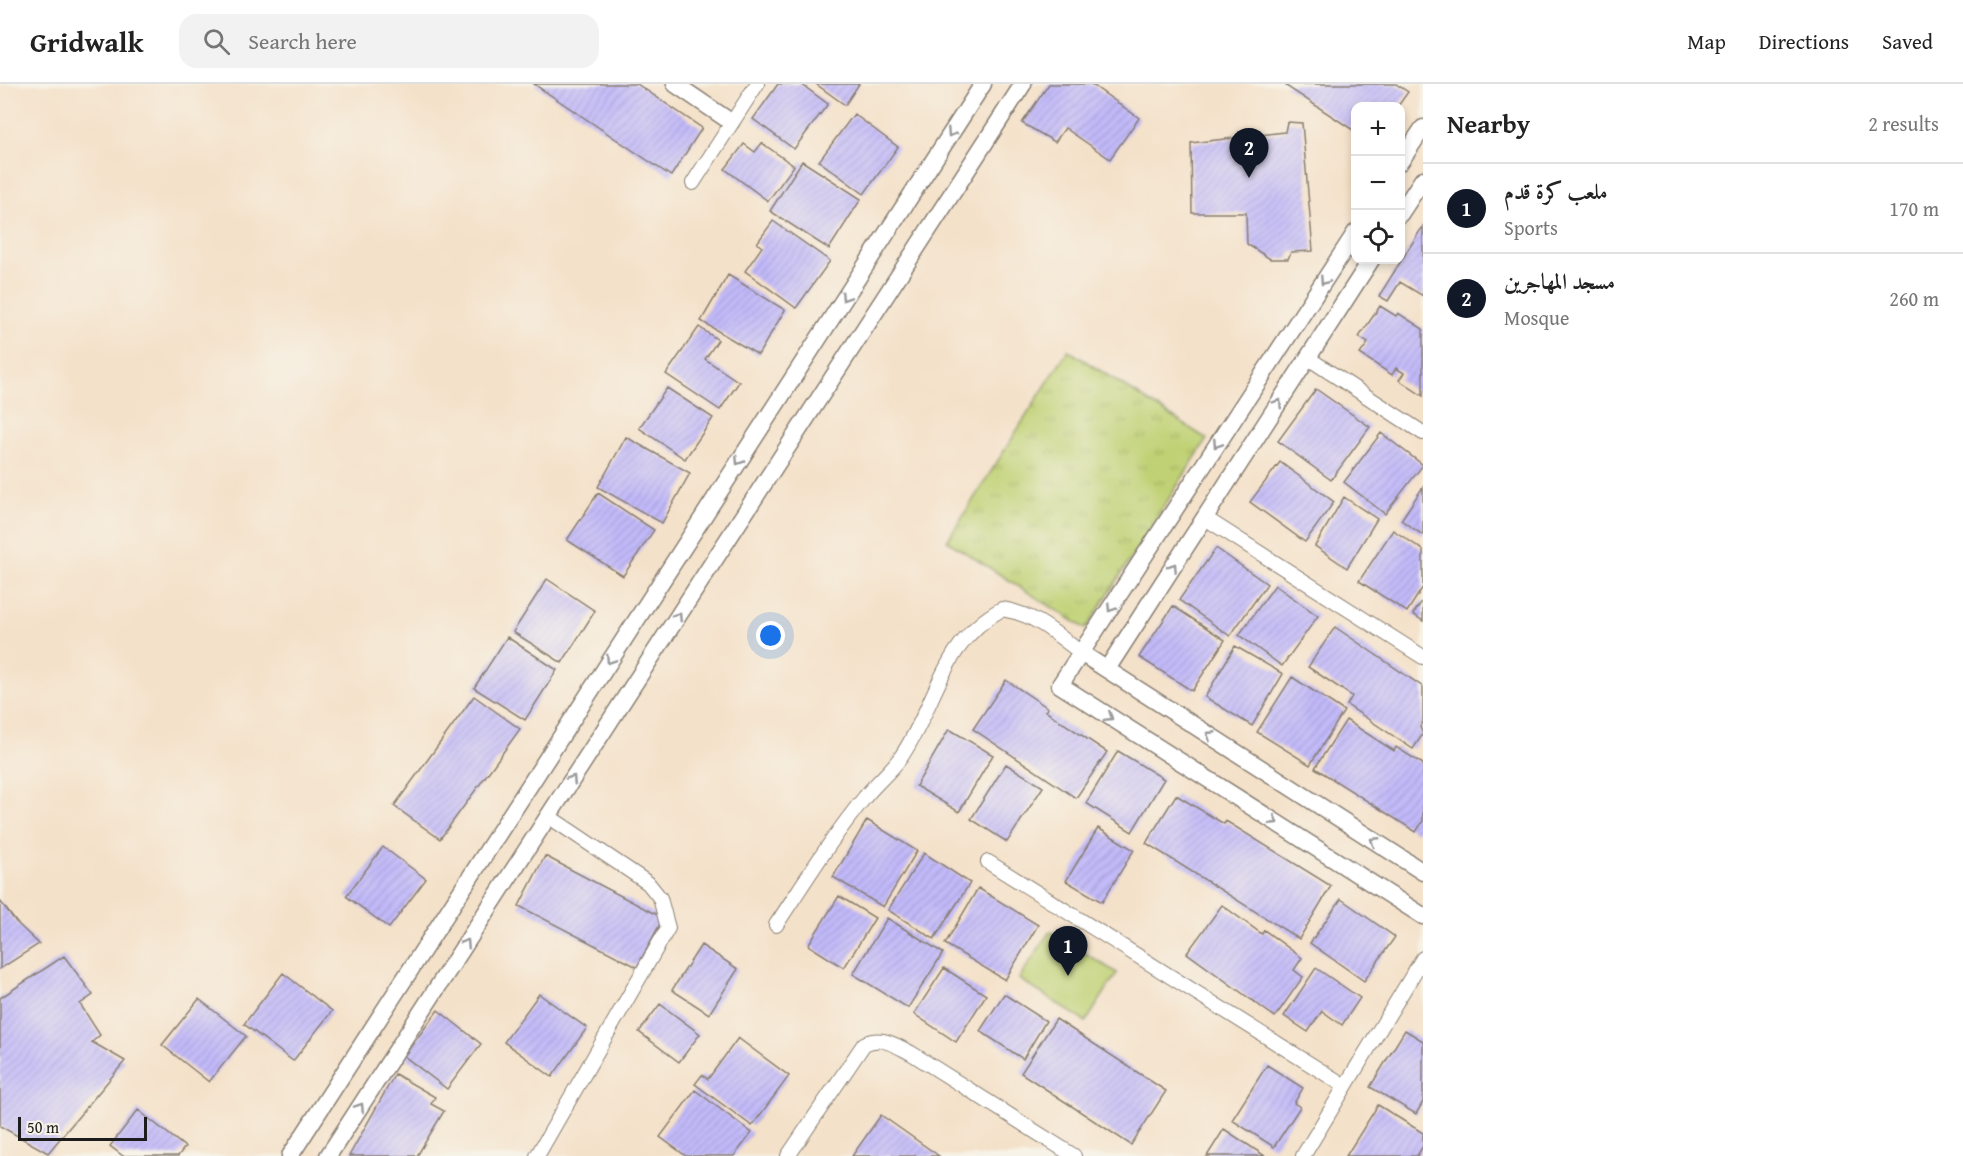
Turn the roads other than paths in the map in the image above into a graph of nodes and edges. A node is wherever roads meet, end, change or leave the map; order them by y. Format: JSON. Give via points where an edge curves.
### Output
{"nodes":[{"id":1,"x":675,"y":84,"type":"edge"},
{"id":2,"x":757,"y":84,"type":"edge"},
{"id":3,"x":983,"y":84,"type":"edge"},
{"id":4,"x":1023,"y":84,"type":"edge"},
{"id":5,"x":731,"y":122,"type":"junction"},
{"id":6,"x":1423,"y":128,"type":"edge"},
{"id":7,"x":1405,"y":156,"type":"edge"},
{"id":8,"x":1423,"y":179,"type":"edge"},
{"id":9,"x":693,"y":183,"type":"dead end"},
{"id":10,"x":1404,"y":210,"type":"edge"},
{"id":11,"x":1351,"y":240,"type":"edge"},
{"id":12,"x":1368,"y":264,"type":"edge"},
{"id":13,"x":1308,"y":358,"type":"junction"},
{"id":14,"x":1423,"y":433,"type":"edge"},
{"id":15,"x":1205,"y":518,"type":"junction"},
{"id":16,"x":1081,"y":653,"type":"junction"},
{"id":17,"x":1423,"y":657,"type":"edge"},
{"id":18,"x":1107,"y":669,"type":"junction"},
{"id":19,"x":548,"y":816,"type":"junction"},
{"id":20,"x":988,"y":862,"type":"dead end"},
{"id":21,"x":1423,"y":872,"type":"edge"},
{"id":22,"x":1423,"y":916,"type":"edge"},
{"id":23,"x":776,"y":925,"type":"dead end"},
{"id":24,"x":1423,"y":958,"type":"edge"},
{"id":25,"x":1345,"y":1086,"type":"junction"},
{"id":26,"x":290,"y":1156,"type":"edge"},
{"id":27,"x":328,"y":1156,"type":"edge"},
{"id":28,"x":537,"y":1156,"type":"edge"},
{"id":29,"x":788,"y":1156,"type":"edge"},
{"id":30,"x":1074,"y":1156,"type":"edge"},
{"id":31,"x":1303,"y":1156,"type":"edge"}],
"edges":[{"from":1,"to":5,"type":"street"},
{"from":2,"to":5,"type":"street"},
{"from":3,"to":26,"type":"street","one_way":true},
{"from":19,"to":4,"type":"street","one_way":true},
{"from":5,"to":9,"type":"street"},
{"from":6,"to":7,"type":"street"},
{"from":8,"to":10,"type":"street"},
{"from":11,"to":16,"type":"street","one_way":true},
{"from":12,"to":13,"type":"street"},
{"from":13,"to":14,"type":"street"},
{"from":15,"to":13,"type":"street","one_way":true},
{"from":15,"to":17,"type":"street"},
{"from":18,"to":15,"type":"street","one_way":true},
{"from":16,"to":18,"type":"street"},
{"from":16,"to":22,"type":"street","one_way":true,"via":[[1060,685]]},
{"from":16,"to":23,"type":"street","via":[[1040,620],[1020,612],[1002,609],[972,630],[946,663],[915,735],[892,771],[866,796]]},
{"from":21,"to":18,"type":"street","one_way":true},
{"from":27,"to":19,"type":"street","one_way":true},
{"from":19,"to":28,"type":"street","via":[[648,883],[660,898],[668,928]]},
{"from":20,"to":25,"type":"street"},
{"from":24,"to":25,"type":"street"},
{"from":25,"to":31,"type":"street"},
{"from":29,"to":30,"type":"street","via":[[864,1044],[885,1040]]}]}
